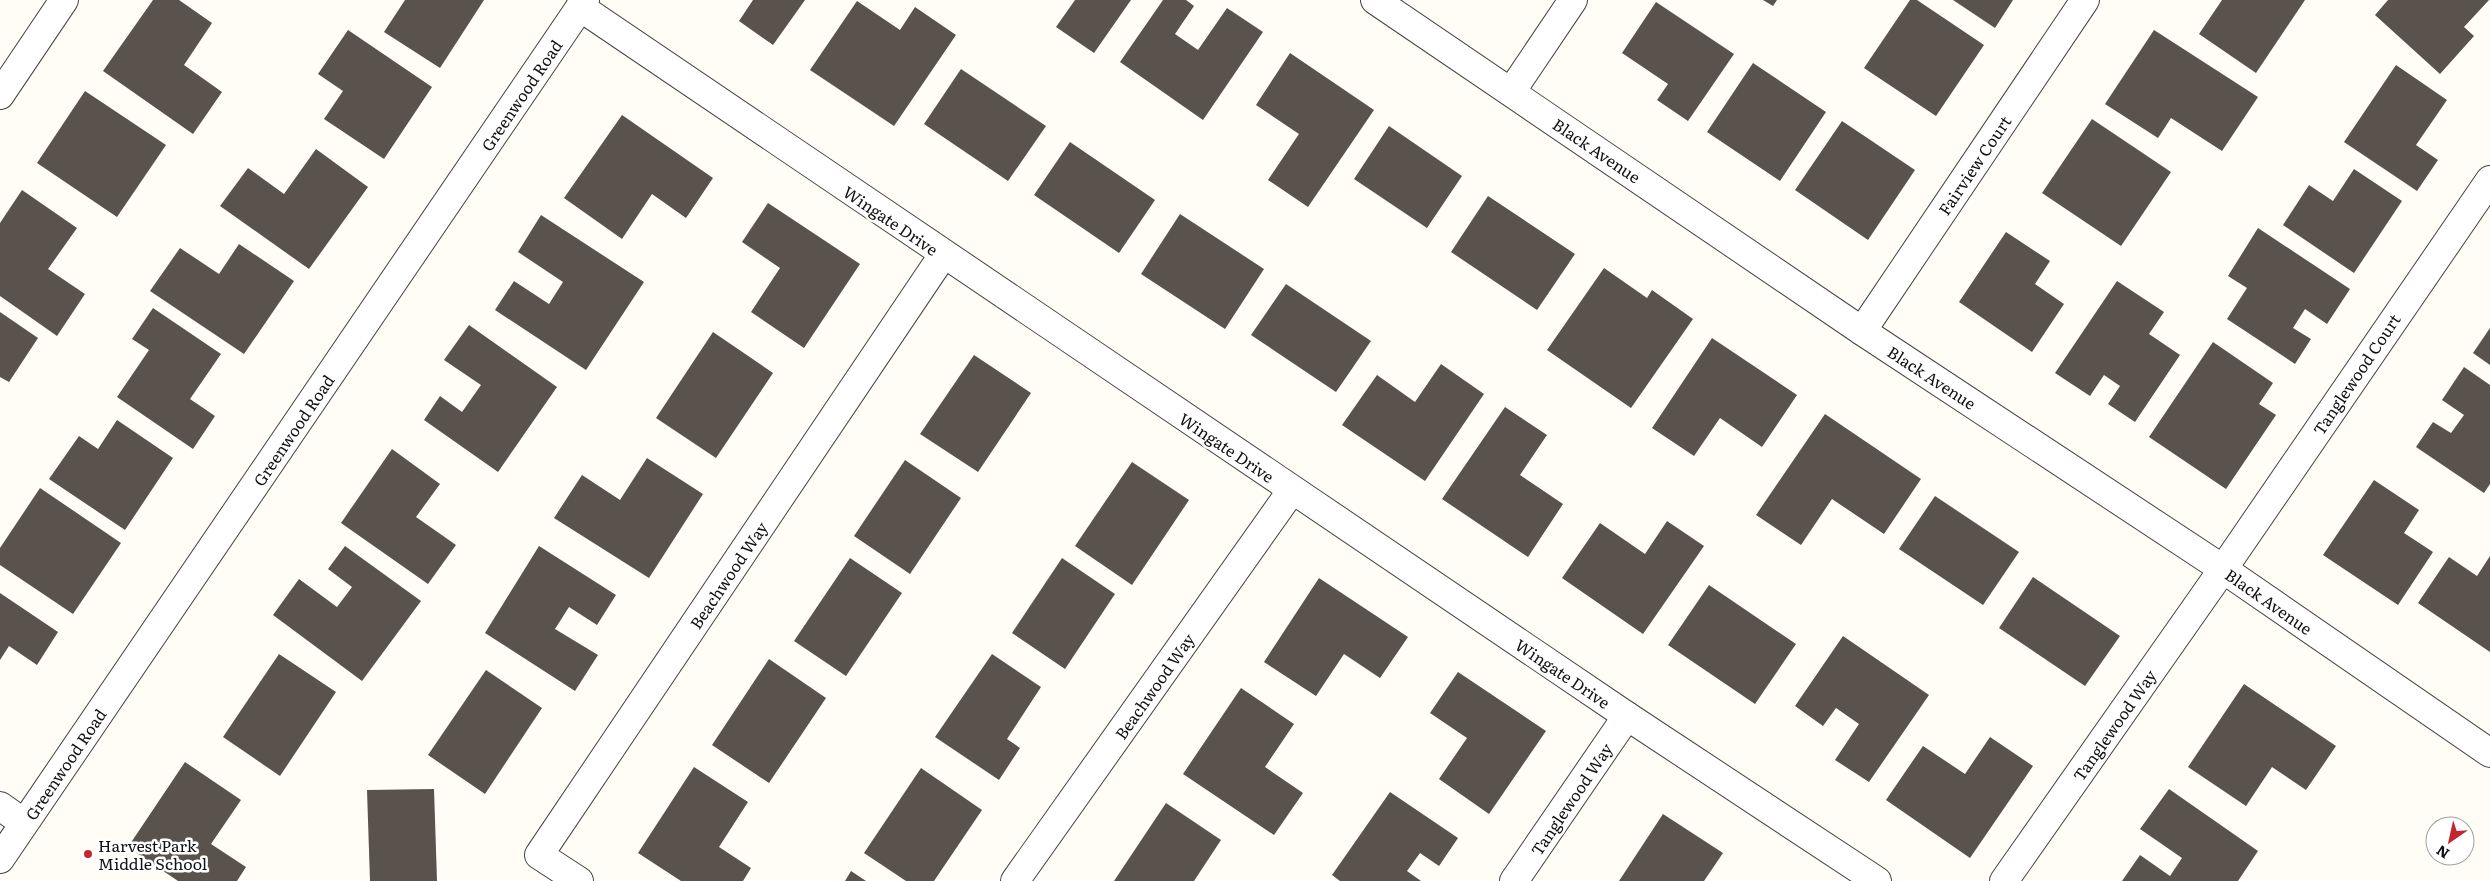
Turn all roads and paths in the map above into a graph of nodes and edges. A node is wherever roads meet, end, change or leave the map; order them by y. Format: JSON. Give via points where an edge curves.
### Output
{"nodes":[{"id":1,"x":64,"y":0,"type":"edge"},
{"id":2,"x":1374,"y":0,"type":"edge"},
{"id":3,"x":1573,"y":0,"type":"edge"},
{"id":4,"x":2085,"y":0,"type":"edge"},
{"id":5,"x":583,"y":4,"type":"edge"},
{"id":6,"x":1511,"y":92,"type":"junction"},
{"id":7,"x":0,"y":95,"type":"edge"},
{"id":8,"x":2490,"y":180,"type":"edge"},
{"id":9,"x":943,"y":255,"type":"junction"},
{"id":10,"x":1862,"y":331,"type":"junction"},
{"id":11,"x":1292,"y":490,"type":"junction"},
{"id":12,"x":2223,"y":569,"type":"junction"},
{"id":13,"x":1627,"y":716,"type":"junction"},
{"id":14,"x":2490,"y":754,"type":"edge"},
{"id":15,"x":0,"y":806,"type":"edge"},
{"id":16,"x":24,"y":823,"type":"junction"},
{"id":17,"x":0,"y":859,"type":"edge"},
{"id":18,"x":579,"y":881,"type":"edge"},
{"id":19,"x":1015,"y":881,"type":"edge"},
{"id":20,"x":1514,"y":881,"type":"edge"},
{"id":21,"x":1877,"y":881,"type":"edge"},
{"id":22,"x":2004,"y":881,"type":"edge"}],
"edges":[{"from":1,"to":7,"type":"street"},
{"from":2,"to":6,"type":"street","name":"Black Avenue"},
{"from":3,"to":6,"type":"street"},
{"from":4,"to":10,"type":"street","name":"Fairview Court"},
{"from":5,"to":9,"type":"street","name":"Wingate Drive"},
{"from":5,"to":16,"type":"street","name":"Greenwood Road"},
{"from":6,"to":10,"type":"street","name":"Black Avenue"},
{"from":8,"to":12,"type":"street","name":"Tanglewood Court"},
{"from":9,"to":11,"type":"street","name":"Wingate Drive"},
{"from":9,"to":18,"type":"street","name":"Beachwood Way","via":[[539,855]]},
{"from":10,"to":12,"type":"street","name":"Black Avenue"},
{"from":11,"to":13,"type":"street","name":"Wingate Drive"},
{"from":11,"to":19,"type":"street","name":"Beachwood Way"},
{"from":12,"to":14,"type":"street","name":"Black Avenue"},
{"from":12,"to":22,"type":"street","name":"Tanglewood Way"},
{"from":13,"to":20,"type":"street","name":"Tanglewood Way"},
{"from":13,"to":21,"type":"street","name":"Wingate Drive"},
{"from":15,"to":16,"type":"street"},
{"from":16,"to":17,"type":"street","name":"Greenwood Road"}]}
